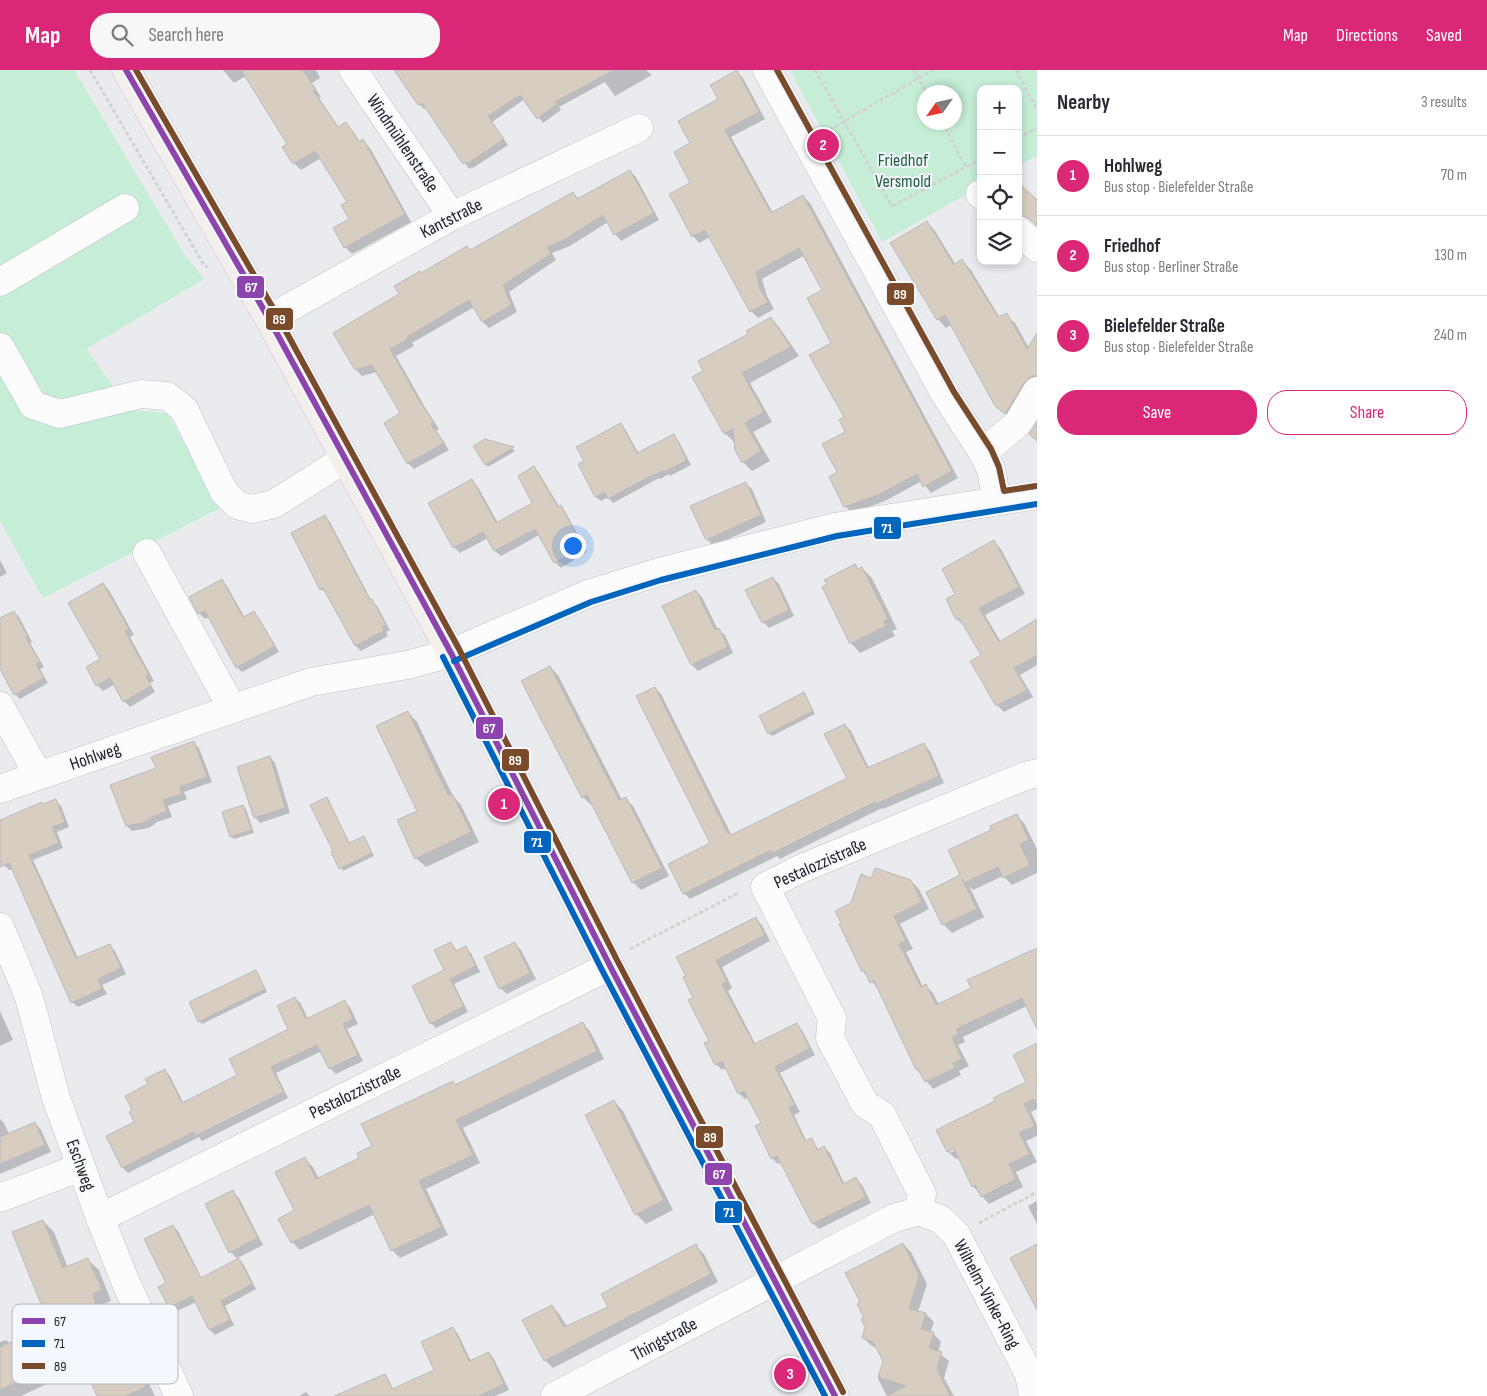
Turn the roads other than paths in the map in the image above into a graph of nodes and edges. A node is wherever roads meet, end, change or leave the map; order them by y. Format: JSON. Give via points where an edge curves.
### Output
{"nodes":[{"id":1,"x":126,"y":70,"type":"edge"},
{"id":2,"x":353,"y":70,"type":"edge"},
{"id":3,"x":767,"y":70,"type":"edge"},
{"id":4,"x":639,"y":128,"type":"dead end"},
{"id":5,"x":125,"y":208,"type":"dead end"},
{"id":6,"x":452,"y":216,"type":"junction"},
{"id":7,"x":1022,"y":234,"type":"edge"},
{"id":8,"x":1037,"y":248,"type":"edge"},
{"id":9,"x":0,"y":282,"type":"edge"},
{"id":10,"x":269,"y":319,"type":"junction"},
{"id":11,"x":0,"y":347,"type":"edge"},
{"id":12,"x":1037,"y":392,"type":"edge"},
{"id":13,"x":984,"y":453,"type":"junction"},
{"id":14,"x":345,"y":458,"type":"junction"},
{"id":15,"x":1037,"y":495,"type":"edge"},
{"id":16,"x":997,"y":501,"type":"junction"},
{"id":17,"x":147,"y":553,"type":"dead end"},
{"id":18,"x":451,"y":653,"type":"junction"},
{"id":19,"x":0,"y":706,"type":"edge"},
{"id":20,"x":232,"y":708,"type":"junction"},
{"id":21,"x":1037,"y":773,"type":"edge"},
{"id":22,"x":38,"y":775,"type":"junction"},
{"id":23,"x":0,"y":789,"type":"edge"},
{"id":24,"x":0,"y":927,"type":"edge"},
{"id":25,"x":609,"y":963,"type":"junction"},
{"id":26,"x":81,"y":1167,"type":"junction"},
{"id":27,"x":0,"y":1198,"type":"edge"},
{"id":28,"x":919,"y":1211,"type":"junction"},
{"id":29,"x":100,"y":1218,"type":"junction"},
{"id":30,"x":774,"y":1281,"type":"junction"},
{"id":31,"x":136,"y":1304,"type":"edge"},
{"id":32,"x":173,"y":1384,"type":"edge"},
{"id":33,"x":179,"y":1396,"type":"edge"},
{"id":34,"x":555,"y":1396,"type":"edge"},
{"id":35,"x":835,"y":1396,"type":"edge"},
{"id":36,"x":1033,"y":1396,"type":"edge"}],
"edges":[{"from":1,"to":10,"type":"main road"},
{"from":2,"to":6,"type":"street","name":"Windmühlenstraße"},
{"from":3,"to":13,"type":"street","via":[[946,396]]},
{"from":4,"to":6,"type":"street","name":"Kantstraße"},
{"from":5,"to":9,"type":"street"},
{"from":6,"to":10,"type":"street","name":"Kantstraße"},
{"from":7,"to":8,"type":"street"},
{"from":10,"to":14,"type":"main road"},
{"from":11,"to":14,"type":"street","via":[[33,405],[60,414],[141,394],[167,396],[184,409],[224,492],[237,506],[252,509],[274,504]]},
{"from":12,"to":13,"type":"street","via":[[1018,423]]},
{"from":13,"to":16,"type":"street","via":[[991,469]]},
{"from":14,"to":18,"type":"main road"},
{"from":15,"to":16,"type":"street","name":"Hohlweg"},
{"from":16,"to":18,"type":"street","name":"Hohlweg","via":[[835,527],[659,572],[588,594]]},
{"from":17,"to":20,"type":"street"},
{"from":18,"to":20,"type":"street","name":"Hohlweg","via":[[407,665],[311,682]]},
{"from":18,"to":25,"type":"main road"},
{"from":19,"to":22,"type":"street"},
{"from":20,"to":22,"type":"street","name":"Hohlweg"},
{"from":21,"to":28,"type":"street","name":"Pestalozzistraße","via":[[798,870],[765,887],[832,1018],[830,1038],[865,1104],[882,1115],[922,1194]]},
{"from":22,"to":23,"type":"street","name":"Hohlweg"},
{"from":24,"to":26,"type":"street","name":"Eschweg","via":[[29,997],[56,1098]]},
{"from":25,"to":29,"type":"street","name":"Pestalozzistraße"},
{"from":25,"to":30,"type":"main road"},
{"from":26,"to":27,"type":"street"},
{"from":26,"to":29,"type":"street","name":"Eschweg"},
{"from":28,"to":30,"type":"street","via":[[894,1218]]},
{"from":28,"to":36,"type":"street","name":"Wilhelm-Vinke-Ring","via":[[940,1219],[956,1234],[1029,1374]]},
{"from":29,"to":31,"type":"street","name":"Eschweg"},
{"from":30,"to":34,"type":"street","name":"Thingstraße"},
{"from":30,"to":35,"type":"main road"},
{"from":32,"to":33,"type":"street","name":"Eschweg"}]}
